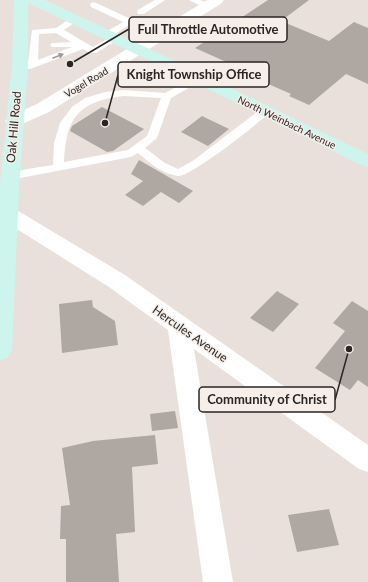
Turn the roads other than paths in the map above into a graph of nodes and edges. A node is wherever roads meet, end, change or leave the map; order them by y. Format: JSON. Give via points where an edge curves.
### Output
{"nodes":[{"id":1,"x":21,"y":0,"type":"edge"},
{"id":2,"x":33,"y":0,"type":"edge"},
{"id":3,"x":161,"y":0,"type":"edge"},
{"id":4,"x":193,"y":0,"type":"edge"},
{"id":5,"x":213,"y":3,"type":"edge"},
{"id":6,"x":94,"y":6,"type":"dead end"},
{"id":7,"x":141,"y":12,"type":"dead end"},
{"id":8,"x":74,"y":19,"type":"junction"},
{"id":9,"x":58,"y":30,"type":"junction"},
{"id":10,"x":28,"y":32,"type":"junction"},
{"id":11,"x":111,"y":37,"type":"junction"},
{"id":12,"x":55,"y":45,"type":"dead end"},
{"id":13,"x":81,"y":45,"type":"junction"},
{"id":14,"x":139,"y":49,"type":"junction"},
{"id":15,"x":26,"y":67,"type":"junction"},
{"id":16,"x":198,"y":78,"type":"junction"},
{"id":17,"x":168,"y":96,"type":"junction"},
{"id":18,"x":265,"y":111,"type":"junction"},
{"id":19,"x":14,"y":121,"type":"junction"},
{"id":20,"x":6,"y":146,"type":"edge"},
{"id":21,"x":138,"y":148,"type":"junction"},
{"id":22,"x":368,"y":161,"type":"edge"},
{"id":23,"x":58,"y":168,"type":"junction"},
{"id":24,"x":10,"y":178,"type":"junction"},
{"id":25,"x":8,"y":214,"type":"junction"},
{"id":26,"x":179,"y":326,"type":"junction"},
{"id":27,"x":1,"y":331,"type":"edge"},
{"id":28,"x":0,"y":350,"type":"edge"},
{"id":29,"x":368,"y":460,"type":"edge"},
{"id":30,"x":218,"y":582,"type":"edge"}],
"edges":[{"from":1,"to":10,"type":"main road","name":"Oak Hill Road"},
{"from":2,"to":8,"type":"main road","name":"North Weinbach Avenue"},
{"from":3,"to":7,"type":"lane"},
{"from":4,"to":5,"type":"lane"},
{"from":5,"to":14,"type":"street","name":"Vogel Road"},
{"from":6,"to":11,"type":"lane","via":[[130,22]]},
{"from":8,"to":9,"type":"lane"},
{"from":8,"to":11,"type":"main road","name":"North Weinbach Avenue"},
{"from":9,"to":10,"type":"lane"},
{"from":9,"to":13,"type":"lane"},
{"from":10,"to":15,"type":"main road","name":"Oak Hill Road"},
{"from":10,"to":15,"type":"lane","via":[[35,46]]},
{"from":11,"to":13,"type":"lane","via":[[93,51]]},
{"from":11,"to":14,"type":"main road","name":"North Weinbach Avenue"},
{"from":12,"to":13,"type":"lane"},
{"from":15,"to":13,"type":"lane","one_way":true},
{"from":14,"to":16,"type":"main road","name":"North Weinbach Avenue"},
{"from":14,"to":19,"type":"street","name":"Vogel Road","via":[[43,108]]},
{"from":15,"to":19,"type":"main road","name":"Oak Hill Road"},
{"from":16,"to":17,"type":"lane"},
{"from":16,"to":18,"type":"main road","name":"North Weinbach Avenue"},
{"from":17,"to":21,"type":"lane","via":[[152,138]]},
{"from":17,"to":23,"type":"lane","via":[[138,92],[107,93],[89,100],[74,111],[62,129],[57,152]]},
{"from":18,"to":21,"type":"lane","via":[[198,163],[179,173],[161,166]]},
{"from":18,"to":22,"type":"main road","name":"North Weinbach Avenue"},
{"from":19,"to":20,"type":"main road","name":"Oak Hill Road"},
{"from":20,"to":24,"type":"main road","name":"Oak Hill Road"},
{"from":21,"to":23,"type":"lane","via":[[131,153]]},
{"from":23,"to":24,"type":"lane"},
{"from":24,"to":25,"type":"main road","name":"Oak Hill Road"},
{"from":25,"to":26,"type":"street","name":"Hercules Avenue","via":[[117,281]]},
{"from":25,"to":27,"type":"main road","name":"Oak Hill Road"},
{"from":26,"to":29,"type":"street","name":"Hercules Avenue"},
{"from":26,"to":30,"type":"street"},
{"from":27,"to":28,"type":"main road","name":"Oak Hill Road"}]}
